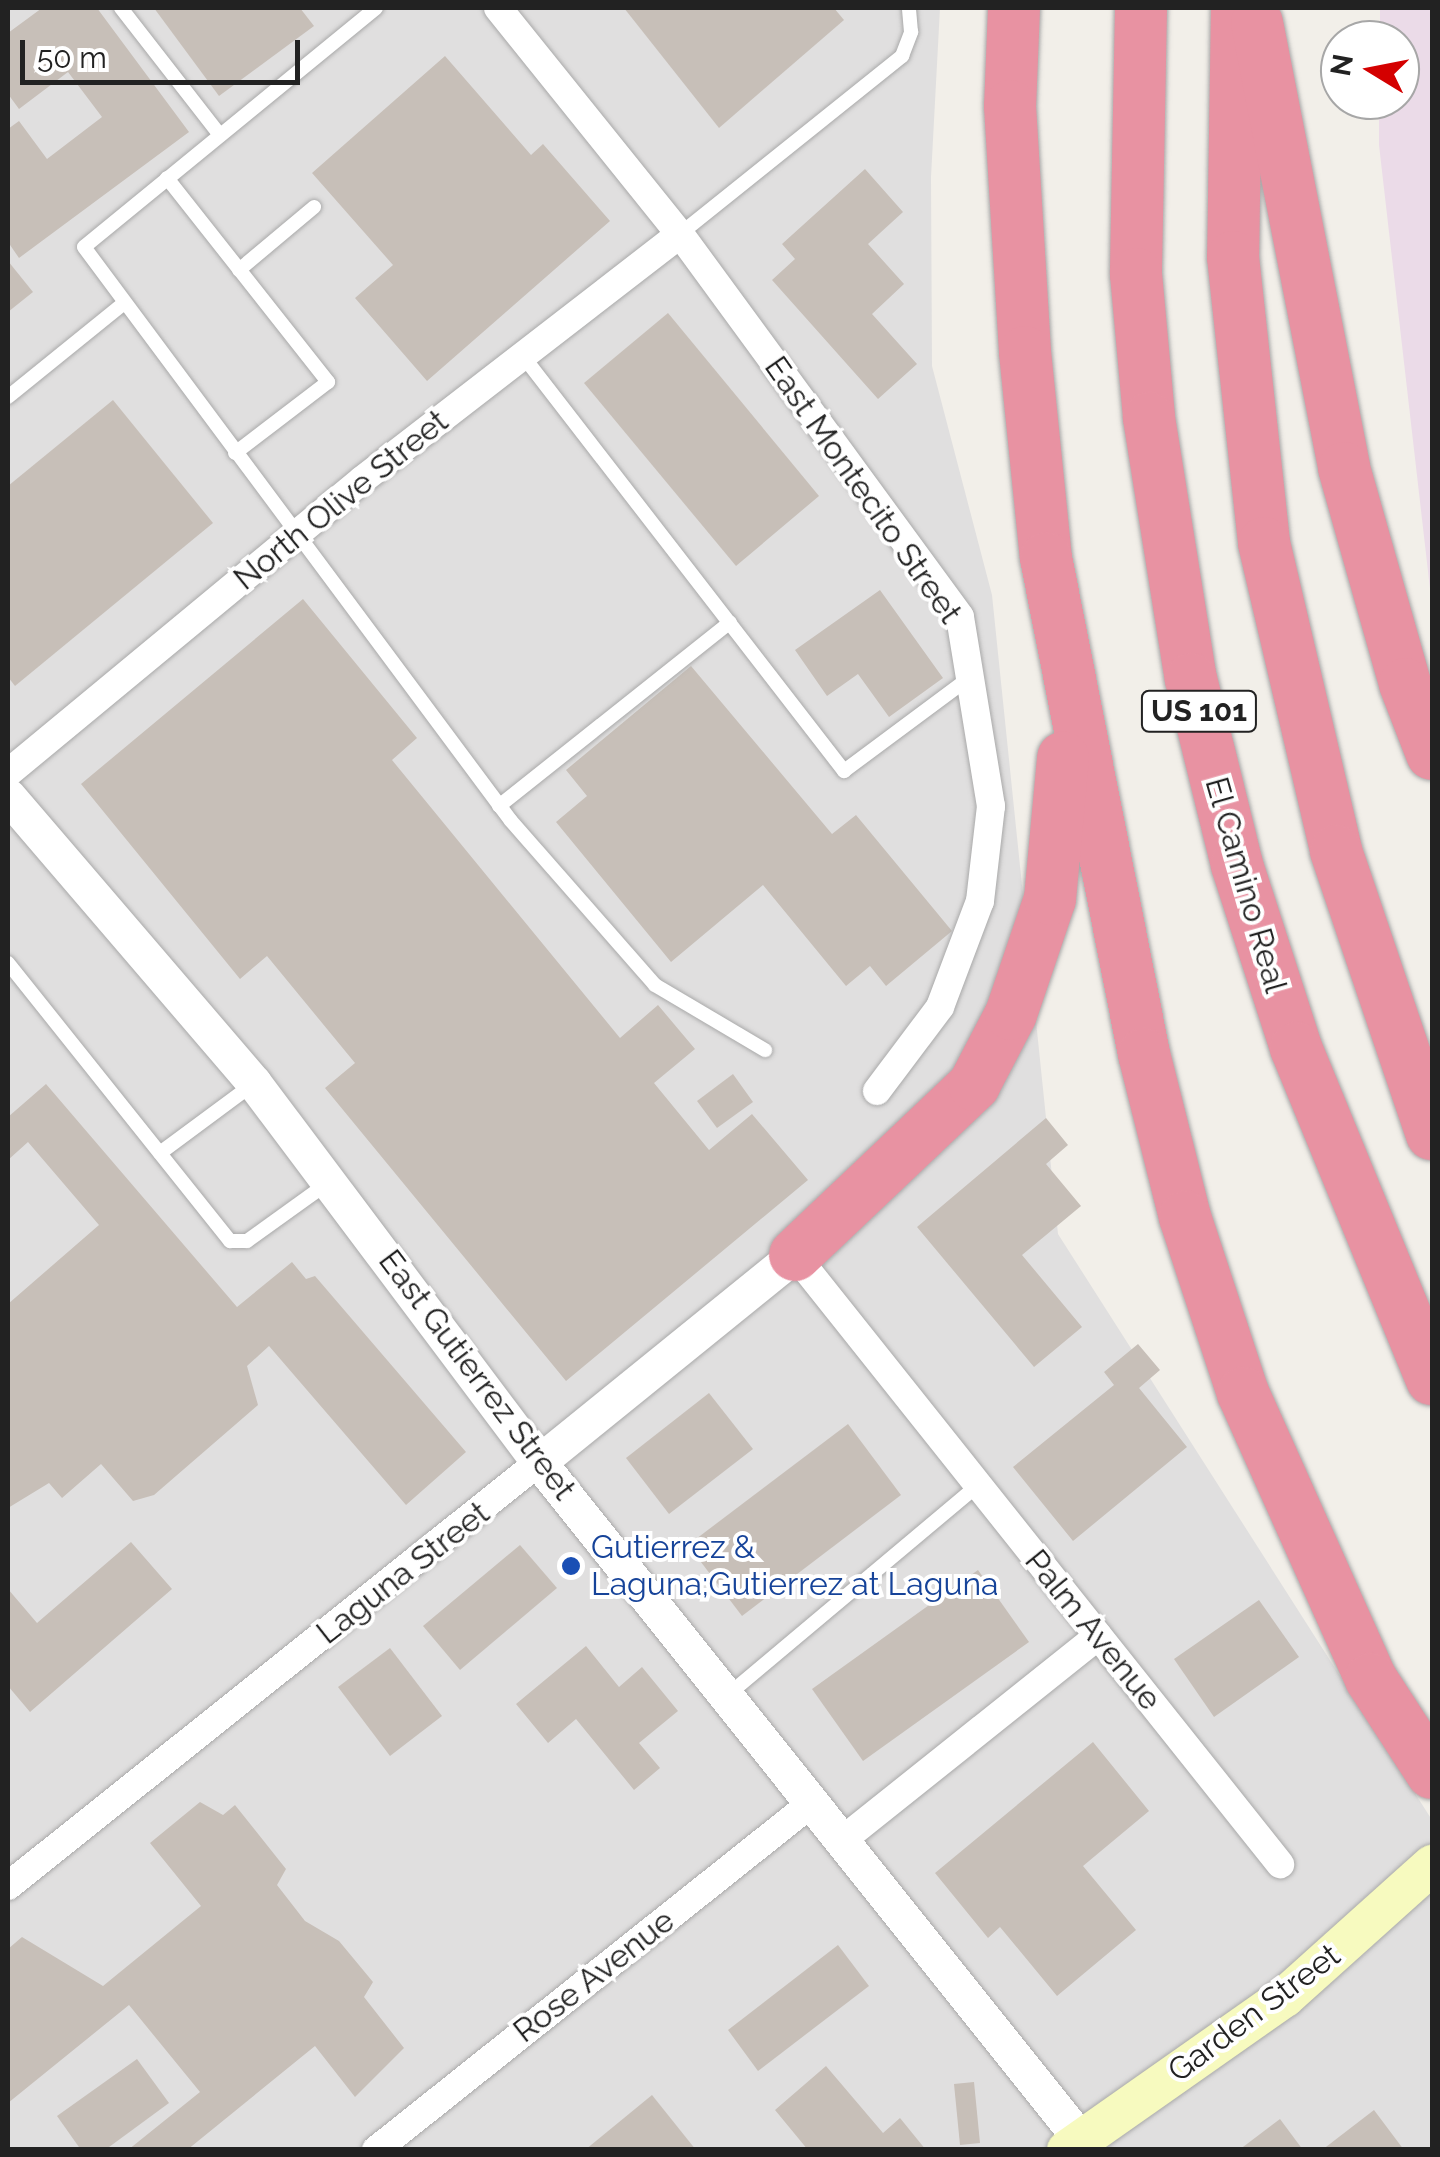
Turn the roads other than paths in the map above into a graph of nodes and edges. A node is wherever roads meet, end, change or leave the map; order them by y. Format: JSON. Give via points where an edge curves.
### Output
{"nodes":[{"id":1,"x":121,"y":8,"type":"edge"},
{"id":2,"x":376,"y":8,"type":"edge"},
{"id":3,"x":498,"y":8,"type":"edge"},
{"id":4,"x":909,"y":8,"type":"edge"},
{"id":5,"x":1014,"y":8,"type":"edge"},
{"id":6,"x":1142,"y":8,"type":"edge"},
{"id":7,"x":1237,"y":8,"type":"edge"},
{"id":8,"x":1254,"y":8,"type":"edge"},
{"id":9,"x":219,"y":134,"type":"junction"},
{"id":10,"x":166,"y":178,"type":"junction"},
{"id":11,"x":314,"y":208,"type":"dead end"},
{"id":12,"x":680,"y":234,"type":"junction"},
{"id":13,"x":239,"y":270,"type":"junction"},
{"id":14,"x":124,"y":303,"type":"junction"},
{"id":15,"x":523,"y":356,"type":"junction"},
{"id":16,"x":8,"y":397,"type":"edge"},
{"id":17,"x":234,"y":454,"type":"junction"},
{"id":18,"x":294,"y":536,"type":"junction"},
{"id":19,"x":730,"y":622,"type":"junction"},
{"id":20,"x":1060,"y":647,"type":"junction"},
{"id":21,"x":973,"y":676,"type":"junction"},
{"id":22,"x":1432,"y":754,"type":"edge"},
{"id":23,"x":8,"y":773,"type":"edge"},
{"id":24,"x":8,"y":796,"type":"edge"},
{"id":25,"x":499,"y":806,"type":"junction"},
{"id":26,"x":8,"y":963,"type":"edge"},
{"id":27,"x":765,"y":1050,"type":"dead end"},
{"id":28,"x":254,"y":1083,"type":"junction"},
{"id":29,"x":877,"y":1092,"type":"dead end"},
{"id":30,"x":1432,"y":1134,"type":"edge"},
{"id":31,"x":160,"y":1154,"type":"junction"},
{"id":32,"x":332,"y":1180,"type":"junction"},
{"id":33,"x":795,"y":1255,"type":"junction"},
{"id":34,"x":1432,"y":1379,"type":"edge"},
{"id":35,"x":539,"y":1462,"type":"junction"},
{"id":36,"x":978,"y":1485,"type":"junction"},
{"id":37,"x":1098,"y":1636,"type":"junction"},
{"id":38,"x":729,"y":1694,"type":"junction"},
{"id":39,"x":1432,"y":1773,"type":"edge"},
{"id":40,"x":813,"y":1802,"type":"junction"},
{"id":41,"x":845,"y":1838,"type":"junction"},
{"id":42,"x":1280,"y":1864,"type":"dead end"},
{"id":43,"x":1432,"y":1866,"type":"edge"},
{"id":44,"x":9,"y":1883,"type":"edge"},
{"id":45,"x":1079,"y":2146,"type":"edge"},
{"id":46,"x":376,"y":2150,"type":"edge"}],
"edges":[{"from":1,"to":9,"type":"lane"},
{"from":2,"to":9,"type":"lane"},
{"from":3,"to":12,"type":"street","name":"East Montecito Street"},
{"from":4,"to":12,"type":"lane","via":[[911,32],[902,56]]},
{"from":5,"to":20,"type":"highway","via":[[1010,106],[1025,352]]},
{"from":6,"to":34,"type":"highway","name":"El Camino Real","number":"US 101","via":[[1136,274],[1148,418],[1192,678],[1237,865],[1296,1048]]},
{"from":7,"to":30,"type":"highway","number":"US 101","via":[[1233,257],[1264,543],[1336,850]]},
{"from":8,"to":22,"type":"highway","via":[[1344,468]]},
{"from":9,"to":10,"type":"lane"},
{"from":10,"to":13,"type":"lane"},
{"from":10,"to":14,"type":"lane","via":[[84,247]]},
{"from":11,"to":13,"type":"lane"},
{"from":12,"to":15,"type":"street","name":"North Olive Street"},
{"from":12,"to":21,"type":"street","name":"East Montecito Street","via":[[960,617]]},
{"from":13,"to":17,"type":"lane","via":[[328,382]]},
{"from":14,"to":16,"type":"lane"},
{"from":14,"to":17,"type":"lane"},
{"from":15,"to":18,"type":"street","name":"North Olive Street"},
{"from":15,"to":19,"type":"lane"},
{"from":17,"to":18,"type":"lane"},
{"from":18,"to":23,"type":"street","name":"North Olive Street"},
{"from":18,"to":25,"type":"lane"},
{"from":19,"to":21,"type":"lane","via":[[844,771]]},
{"from":19,"to":25,"type":"lane"},
{"from":20,"to":33,"type":"highway","via":[[1060,839],[1050,899],[1012,1014],[974,1085]]},
{"from":20,"to":39,"type":"highway","via":[[1144,1054],[1185,1217],[1243,1393],[1371,1678]]},
{"from":21,"to":29,"type":"street","name":"East Montecito Street","via":[[990,806],[980,901],[940,1007]]},
{"from":24,"to":28,"type":"street","name":"East Gutierrez Street"},
{"from":25,"to":27,"type":"lane","via":[[655,985]]},
{"from":26,"to":31,"type":"lane"},
{"from":28,"to":31,"type":"lane"},
{"from":28,"to":32,"type":"street","name":"East Gutierrez Street"},
{"from":31,"to":32,"type":"lane","via":[[230,1241],[247,1241]]},
{"from":32,"to":35,"type":"street","name":"East Gutierrez Street"},
{"from":33,"to":35,"type":"street","name":"Laguna Street"},
{"from":33,"to":36,"type":"street","name":"Palm Avenue"},
{"from":35,"to":38,"type":"street","name":"East Gutierrez Street"},
{"from":35,"to":44,"type":"street","name":"Laguna Street"},
{"from":36,"to":37,"type":"street","name":"Palm Avenue"},
{"from":36,"to":38,"type":"lane"},
{"from":37,"to":41,"type":"street"},
{"from":37,"to":42,"type":"street","name":"Palm Avenue"},
{"from":38,"to":40,"type":"street","name":"East Gutierrez Street"},
{"from":40,"to":41,"type":"street","name":"East Gutierrez Street"},
{"from":40,"to":46,"type":"street","name":"Rose Avenue"},
{"from":41,"to":45,"type":"street","name":"East Gutierrez Street"},
{"from":43,"to":45,"type":"main road","name":"Garden Street","via":[[1284,1997]]}]}
